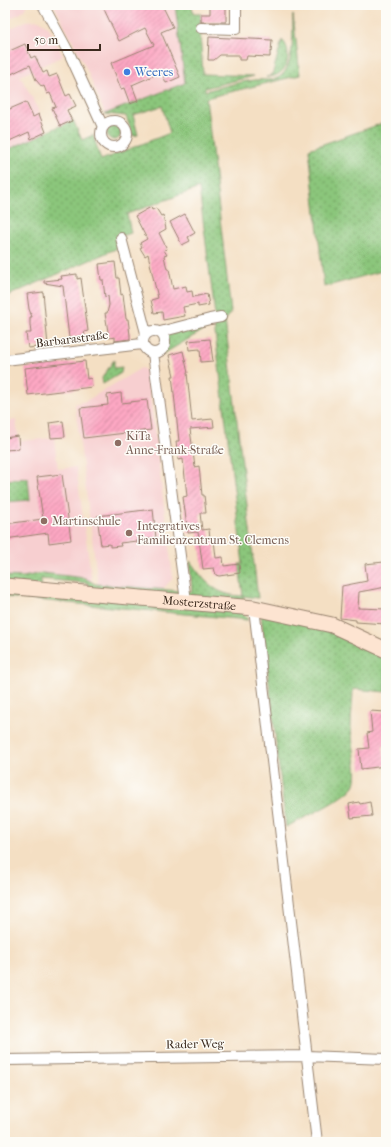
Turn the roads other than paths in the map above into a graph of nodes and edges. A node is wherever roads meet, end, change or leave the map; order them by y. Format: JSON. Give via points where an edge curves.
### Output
{"nodes":[{"id":1,"x":43,"y":5,"type":"edge"},
{"id":2,"x":236,"y":5,"type":"edge"},
{"id":3,"x":201,"y":28,"type":"dead end"},
{"id":4,"x":103,"y":127,"type":"dead end"},
{"id":5,"x":121,"y":238,"type":"dead end"},
{"id":6,"x":221,"y":317,"type":"dead end"},
{"id":7,"x":160,"y":332,"type":"junction"},
{"id":8,"x":146,"y":333,"type":"junction"},
{"id":9,"x":142,"y":344,"type":"junction"},
{"id":10,"x":153,"y":353,"type":"junction"},
{"id":11,"x":5,"y":360,"type":"edge"},
{"id":12,"x":5,"y":586,"type":"edge"},
{"id":13,"x":186,"y":602,"type":"junction"},
{"id":14,"x":254,"y":608,"type":"junction"},
{"id":15,"x":386,"y":650,"type":"edge"},
{"id":16,"x":306,"y":1056,"type":"junction"},
{"id":17,"x":386,"y":1059,"type":"edge"},
{"id":18,"x":5,"y":1060,"type":"edge"},
{"id":19,"x":317,"y":1142,"type":"edge"}],
"edges":[{"from":1,"to":4,"type":"street","via":[[70,55]]},
{"from":2,"to":3,"type":"street","via":[[236,29]]},
{"from":5,"to":8,"type":"street"},
{"from":6,"to":7,"type":"street"},
{"from":7,"to":8,"type":"street","via":[[153,330]]},
{"from":7,"to":10,"type":"street","via":[[164,338],[164,345],[160,351]]},
{"from":8,"to":9,"type":"street"},
{"from":9,"to":10,"type":"street","via":[[146,350]]},
{"from":9,"to":11,"type":"street","name":"Barbarastraße"},
{"from":10,"to":13,"type":"street"},
{"from":12,"to":13,"type":"street","name":"Mosterzstraße"},
{"from":13,"to":14,"type":"street","name":"Mosterzstraße"},
{"from":14,"to":15,"type":"street","name":"Mosterzstraße","via":[[332,625]]},
{"from":14,"to":16,"type":"street"},
{"from":16,"to":17,"type":"street","name":"Rader Weg"},
{"from":16,"to":18,"type":"street","name":"Rader Weg"},
{"from":16,"to":19,"type":"street"}]}
